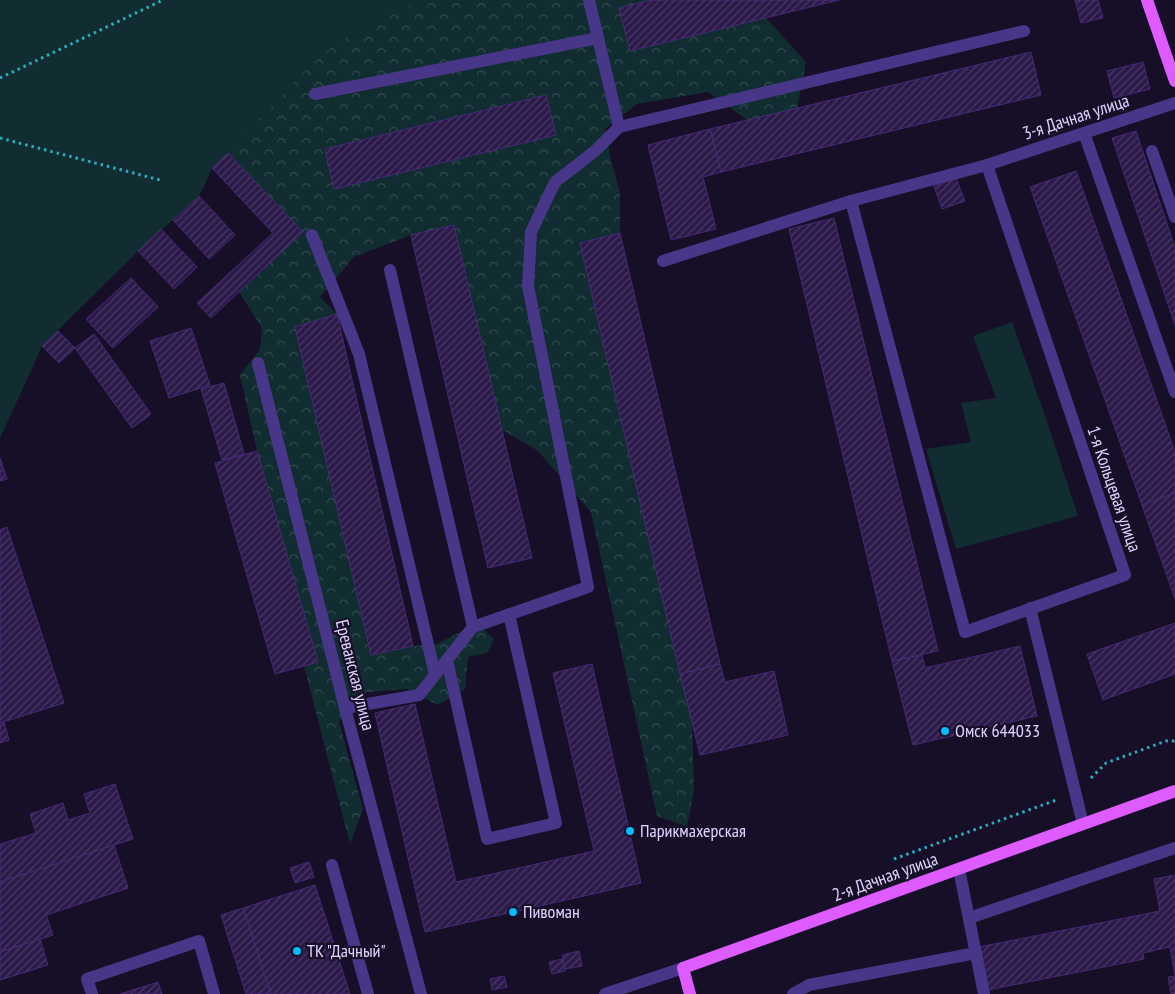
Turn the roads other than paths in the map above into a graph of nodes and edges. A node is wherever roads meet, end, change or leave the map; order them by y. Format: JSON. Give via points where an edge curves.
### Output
{"nodes":[{"id":1,"x":589,"y":0,"type":"edge"},
{"id":2,"x":1147,"y":0,"type":"edge"},
{"id":3,"x":1024,"y":31,"type":"dead end"},
{"id":4,"x":598,"y":38,"type":"junction"},
{"id":5,"x":1170,"y":54,"type":"edge"},
{"id":6,"x":1175,"y":81,"type":"edge"},
{"id":7,"x":315,"y":94,"type":"dead end"},
{"id":8,"x":1175,"y":103,"type":"edge"},
{"id":9,"x":619,"y":127,"type":"junction"},
{"id":10,"x":1084,"y":133,"type":"junction"},
{"id":11,"x":1152,"y":151,"type":"dead end"},
{"id":12,"x":987,"y":165,"type":"junction"},
{"id":13,"x":851,"y":201,"type":"junction"},
{"id":14,"x":1175,"y":217,"type":"edge"},
{"id":15,"x":312,"y":235,"type":"dead end"},
{"id":16,"x":663,"y":261,"type":"dead end"},
{"id":17,"x":390,"y":270,"type":"dead end"},
{"id":18,"x":258,"y":364,"type":"dead end"},
{"id":19,"x":1175,"y":392,"type":"edge"},
{"id":20,"x":1030,"y":608,"type":"junction"},
{"id":21,"x":509,"y":614,"type":"junction"},
{"id":22,"x":473,"y":627,"type":"junction"},
{"id":23,"x":446,"y":660,"type":"junction"},
{"id":24,"x":435,"y":674,"type":"junction"},
{"id":25,"x":345,"y":708,"type":"junction"},
{"id":26,"x":1175,"y":791,"type":"edge"},
{"id":27,"x":1083,"y":824,"type":"junction"},
{"id":28,"x":1175,"y":848,"type":"edge"},
{"id":29,"x":332,"y":865,"type":"dead end"},
{"id":30,"x":959,"y":869,"type":"junction"},
{"id":31,"x":969,"y":918,"type":"junction"},
{"id":32,"x":976,"y":953,"type":"junction"},
{"id":33,"x":683,"y":968,"type":"junction"},
{"id":34,"x":92,"y":994,"type":"edge"},
{"id":35,"x":214,"y":994,"type":"edge"},
{"id":36,"x":368,"y":994,"type":"edge"},
{"id":37,"x":421,"y":994,"type":"edge"},
{"id":38,"x":605,"y":994,"type":"edge"},
{"id":39,"x":690,"y":994,"type":"edge"},
{"id":40,"x":793,"y":994,"type":"edge"},
{"id":41,"x":984,"y":994,"type":"edge"}],
"edges":[{"from":1,"to":4,"type":"street"},
{"from":2,"to":5,"type":"main road"},
{"from":3,"to":9,"type":"street"},
{"from":4,"to":7,"type":"street"},
{"from":4,"to":9,"type":"street"},
{"from":5,"to":6,"type":"main road"},
{"from":8,"to":10,"type":"street","name":"3-я Дачная улица"},
{"from":9,"to":21,"type":"street","via":[[595,151],[555,182],[531,232],[528,286],[588,587]]},
{"from":10,"to":12,"type":"street","name":"3-я Дачная улица"},
{"from":10,"to":19,"type":"street"},
{"from":11,"to":14,"type":"street"},
{"from":12,"to":13,"type":"street","name":"3-я Дачная улица"},
{"from":12,"to":20,"type":"street","name":"1-я Кольцевая улица","via":[[1125,575]]},
{"from":13,"to":16,"type":"street","name":"3-я Дачная улица"},
{"from":13,"to":20,"type":"street","via":[[965,632]]},
{"from":15,"to":24,"type":"street","via":[[359,354]]},
{"from":17,"to":22,"type":"street"},
{"from":18,"to":25,"type":"street","name":"Ереванская улица"},
{"from":20,"to":27,"type":"street"},
{"from":21,"to":22,"type":"street"},
{"from":21,"to":23,"type":"street","via":[[556,824],[487,839]]},
{"from":22,"to":23,"type":"street"},
{"from":23,"to":24,"type":"street"},
{"from":24,"to":25,"type":"street","via":[[420,695]]},
{"from":25,"to":37,"type":"street","name":"Ереванская улица"},
{"from":26,"to":27,"type":"main road","name":"2-я Дачная улица"},
{"from":27,"to":30,"type":"main road","name":"2-я Дачная улица"},
{"from":28,"to":31,"type":"street"},
{"from":29,"to":36,"type":"street"},
{"from":30,"to":31,"type":"street"},
{"from":30,"to":33,"type":"main road","name":"2-я Дачная улица"},
{"from":31,"to":32,"type":"street"},
{"from":32,"to":40,"type":"street","via":[[809,985]]},
{"from":32,"to":41,"type":"street"},
{"from":33,"to":38,"type":"street","name":"2-я Дачная улица"},
{"from":33,"to":39,"type":"main road"},
{"from":34,"to":35,"type":"street","via":[[87,979],[199,941]]}]}
